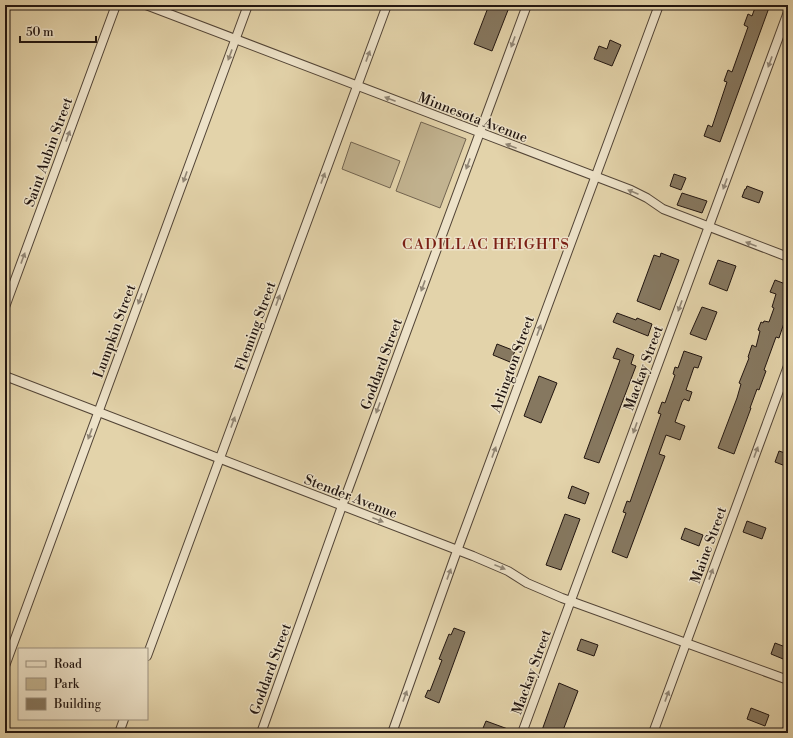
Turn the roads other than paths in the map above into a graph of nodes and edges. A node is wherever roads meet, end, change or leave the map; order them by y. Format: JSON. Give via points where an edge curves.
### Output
{"nodes":[{"id":1,"x":116,"y":5,"type":"edge"},
{"id":2,"x":146,"y":5,"type":"edge"},
{"id":3,"x":248,"y":5,"type":"edge"},
{"id":4,"x":387,"y":5,"type":"edge"},
{"id":5,"x":527,"y":5,"type":"edge"},
{"id":6,"x":659,"y":5,"type":"edge"},
{"id":7,"x":788,"y":12,"type":"edge"},
{"id":8,"x":235,"y":40,"type":"junction"},
{"id":9,"x":357,"y":86,"type":"junction"},
{"id":10,"x":479,"y":133,"type":"junction"},
{"id":11,"x":595,"y":178,"type":"junction"},
{"id":12,"x":709,"y":228,"type":"junction"},
{"id":13,"x":788,"y":257,"type":"edge"},
{"id":14,"x":5,"y":307,"type":"edge"},
{"id":15,"x":788,"y":366,"type":"edge"},
{"id":16,"x":5,"y":376,"type":"edge"},
{"id":17,"x":98,"y":412,"type":"junction"},
{"id":18,"x":220,"y":459,"type":"junction"},
{"id":19,"x":342,"y":506,"type":"junction"},
{"id":20,"x":457,"y":551,"type":"junction"},
{"id":21,"x":571,"y":601,"type":"junction"},
{"id":22,"x":686,"y":643,"type":"junction"},
{"id":23,"x":148,"y":653,"type":"edge"},
{"id":24,"x":5,"y":666,"type":"edge"},
{"id":25,"x":788,"y":680,"type":"edge"},
{"id":26,"x":124,"y":720,"type":"edge"},
{"id":27,"x":788,"y":727,"type":"edge"},
{"id":28,"x":119,"y":733,"type":"edge"},
{"id":29,"x":261,"y":733,"type":"edge"},
{"id":30,"x":392,"y":733,"type":"edge"},
{"id":31,"x":522,"y":733,"type":"edge"},
{"id":32,"x":653,"y":733,"type":"edge"},
{"id":33,"x":786,"y":733,"type":"edge"}],
"edges":[{"from":14,"to":1,"type":"street","name":"Saint Aubin Street","one_way":true},
{"from":2,"to":8,"type":"street","name":"Minnesota Avenue"},
{"from":3,"to":8,"type":"street","name":"Lumpkin Street"},
{"from":9,"to":4,"type":"street","name":"Fleming Street","one_way":true},
{"from":5,"to":10,"type":"street","name":"Goddard Street","one_way":true},
{"from":6,"to":11,"type":"street","name":"Arlington Street"},
{"from":7,"to":12,"type":"street","name":"Mackay Street","one_way":true},
{"from":8,"to":9,"type":"street","name":"Minnesota Avenue"},
{"from":8,"to":17,"type":"street","name":"Lumpkin Street","one_way":true},
{"from":10,"to":9,"type":"street","name":"Minnesota Avenue","one_way":true},
{"from":18,"to":9,"type":"street","name":"Fleming Street","one_way":true},
{"from":11,"to":10,"type":"street","name":"Minnesota Avenue","one_way":true},
{"from":10,"to":19,"type":"street","name":"Goddard Street","one_way":true},
{"from":12,"to":11,"type":"street","name":"Minnesota Avenue","one_way":true,"via":[[663,209],[631,190]]},
{"from":20,"to":11,"type":"street","name":"Arlington Street","one_way":true},
{"from":13,"to":12,"type":"street","name":"Minnesota Avenue","one_way":true},
{"from":12,"to":21,"type":"street","name":"Mackay Street","one_way":true},
{"from":22,"to":15,"type":"street","name":"Maine Street","one_way":true},
{"from":16,"to":17,"type":"street","name":"Stender Avenue"},
{"from":17,"to":18,"type":"street","name":"Stender Avenue"},
{"from":17,"to":24,"type":"street","name":"Lumpkin Street","one_way":true},
{"from":18,"to":19,"type":"street","name":"Stender Avenue"},
{"from":18,"to":23,"type":"street","name":"Fleming Street"},
{"from":19,"to":20,"type":"street","name":"Stender Avenue","one_way":true},
{"from":19,"to":29,"type":"street","name":"Goddard Street"},
{"from":20,"to":21,"type":"street","name":"Stender Avenue","one_way":true,"via":[[508,571],[527,583]]},
{"from":30,"to":20,"type":"street","name":"Arlington Street","one_way":true},
{"from":21,"to":22,"type":"street","name":"Stender Avenue"},
{"from":21,"to":31,"type":"street","name":"Mackay Street"},
{"from":22,"to":25,"type":"street","name":"Stender Avenue"},
{"from":32,"to":22,"type":"street","name":"Maine Street","one_way":true},
{"from":26,"to":28,"type":"street"},
{"from":27,"to":33,"type":"street"}]}
